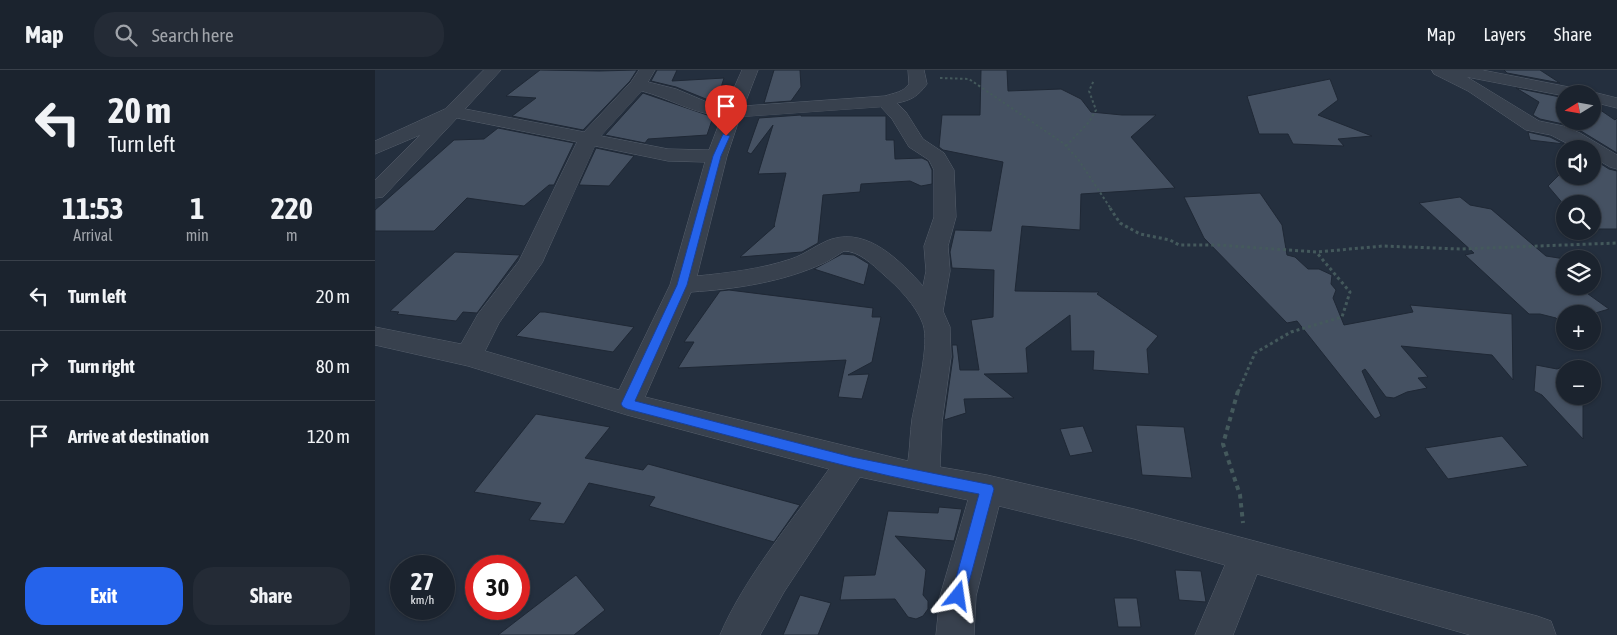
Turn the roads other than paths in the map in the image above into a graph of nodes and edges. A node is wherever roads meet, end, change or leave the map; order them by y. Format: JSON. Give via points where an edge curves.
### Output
{"nodes":[{"id":1,"x":493,"y":70,"type":"edge"},
{"id":2,"x":750,"y":70,"type":"edge"},
{"id":3,"x":1440,"y":70,"type":"edge"},
{"id":4,"x":1457,"y":70,"type":"edge"},
{"id":5,"x":917,"y":77,"type":"edge"},
{"id":6,"x":643,"y":78,"type":"edge"},
{"id":7,"x":1556,"y":89,"type":"edge"},
{"id":8,"x":1601,"y":99,"type":"edge"},
{"id":9,"x":885,"y":101,"type":"junction"},
{"id":10,"x":1617,"y":103,"type":"edge"},
{"id":11,"x":454,"y":112,"type":"junction"},
{"id":12,"x":733,"y":112,"type":"junction"},
{"id":13,"x":589,"y":138,"type":"junction"},
{"id":14,"x":1578,"y":140,"type":"edge"},
{"id":15,"x":375,"y":148,"type":"edge"},
{"id":16,"x":1601,"y":154,"type":"edge"},
{"id":17,"x":717,"y":156,"type":"junction"},
{"id":18,"x":1617,"y":163,"type":"edge"},
{"id":19,"x":375,"y":192,"type":"edge"},
{"id":20,"x":682,"y":285,"type":"junction"},
{"id":21,"x":930,"y":311,"type":"junction"},
{"id":22,"x":375,"y":336,"type":"edge"},
{"id":23,"x":469,"y":356,"type":"junction"},
{"id":24,"x":627,"y":404,"type":"junction"},
{"id":25,"x":852,"y":462,"type":"junction"},
{"id":26,"x":923,"y":478,"type":"junction"},
{"id":27,"x":987,"y":489,"type":"junction"},
{"id":28,"x":1247,"y":555,"type":"junction"},
{"id":29,"x":739,"y":635,"type":"edge"},
{"id":30,"x":955,"y":635,"type":"edge"},
{"id":31,"x":1214,"y":635,"type":"edge"},
{"id":32,"x":1537,"y":635,"type":"edge"}],
"edges":[{"from":1,"to":11,"type":"street"},
{"from":2,"to":12,"type":"street"},
{"from":3,"to":14,"type":"street","via":[[1474,87],[1533,126],[1556,130]]},
{"from":4,"to":7,"type":"street"},
{"from":5,"to":9,"type":"street","via":[[913,91]]},
{"from":6,"to":12,"type":"street","via":[[711,110]]},
{"from":6,"to":13,"type":"street"},
{"from":8,"to":10,"type":"street"},
{"from":9,"to":12,"type":"street"},
{"from":9,"to":21,"type":"street","via":[[900,116],[916,143],[937,157],[944,170],[945,216],[936,246],[938,270]]},
{"from":11,"to":13,"type":"street"},
{"from":11,"to":15,"type":"street"},
{"from":11,"to":19,"type":"street"},
{"from":12,"to":17,"type":"street"},
{"from":13,"to":17,"type":"street","via":[[668,155]]},
{"from":13,"to":23,"type":"street","via":[[530,263],[487,320]]},
{"from":16,"to":18,"type":"street"},
{"from":17,"to":20,"type":"street"},
{"from":20,"to":21,"type":"street","via":[[747,279],[817,257],[837,243],[851,244],[867,250],[898,274]]},
{"from":20,"to":24,"type":"street"},
{"from":21,"to":26,"type":"street","via":[[937,327],[937,357]]},
{"from":22,"to":23,"type":"street"},
{"from":23,"to":24,"type":"street"},
{"from":24,"to":25,"type":"street"},
{"from":25,"to":26,"type":"street"},
{"from":25,"to":29,"type":"street","via":[[771,580]]},
{"from":26,"to":27,"type":"street"},
{"from":27,"to":28,"type":"street"},
{"from":27,"to":30,"type":"street","via":[[958,596]]},
{"from":28,"to":31,"type":"street"},
{"from":28,"to":32,"type":"street"}]}
